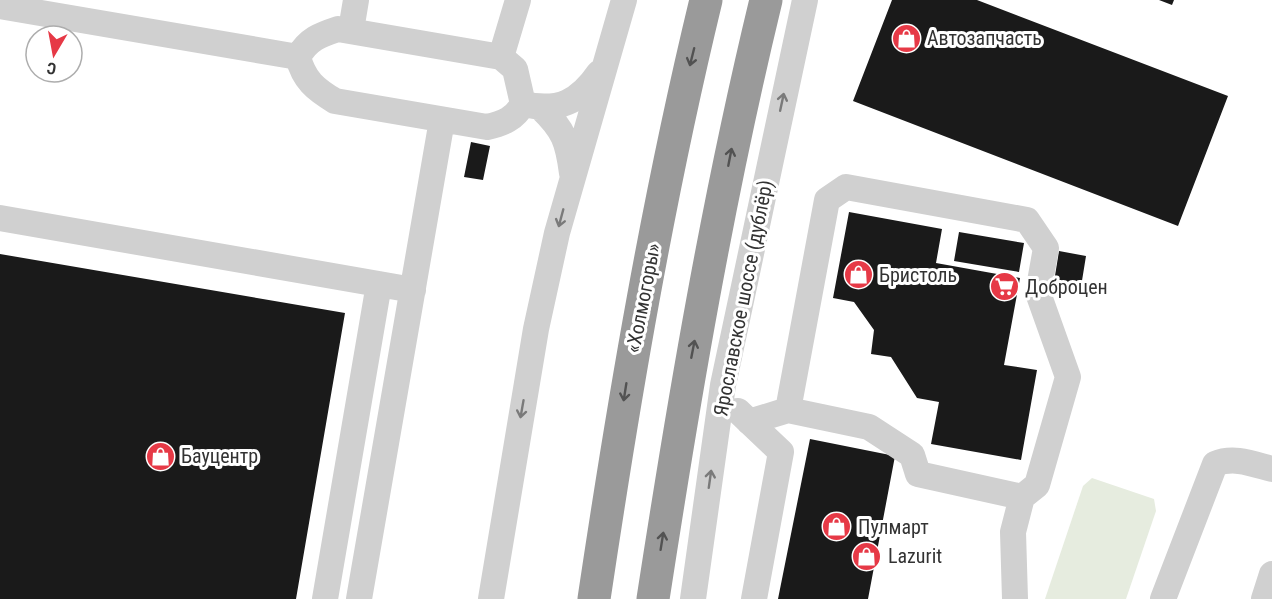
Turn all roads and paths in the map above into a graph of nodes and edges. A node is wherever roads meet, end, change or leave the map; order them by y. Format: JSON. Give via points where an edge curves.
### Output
{"nodes":[{"id":1,"x":356,"y":0,"type":"edge"},
{"id":2,"x":518,"y":0,"type":"edge"},
{"id":3,"x":624,"y":0,"type":"edge"},
{"id":4,"x":706,"y":0,"type":"edge"},
{"id":5,"x":766,"y":0,"type":"edge"},
{"id":6,"x":805,"y":0,"type":"edge"},
{"id":7,"x":818,"y":0,"type":"edge"},
{"id":8,"x":0,"y":6,"type":"edge"},
{"id":9,"x":351,"y":30,"type":"junction"},
{"id":10,"x":796,"y":32,"type":"junction"},
{"id":11,"x":298,"y":57,"type":"junction"},
{"id":12,"x":501,"y":57,"type":"junction"},
{"id":13,"x":606,"y":61,"type":"junction"},
{"id":14,"x":532,"y":106,"type":"junction"},
{"id":15,"x":442,"y":120,"type":"junction"},
{"id":16,"x":573,"y":176,"type":"junction"},
{"id":17,"x":0,"y":218,"type":"edge"},
{"id":18,"x":379,"y":284,"type":"junction"},
{"id":19,"x":413,"y":290,"type":"junction"},
{"id":20,"x":723,"y":385,"type":"junction"},
{"id":21,"x":788,"y":410,"type":"junction"},
{"id":22,"x":749,"y":422,"type":"junction"},
{"id":23,"x":1272,"y":469,"type":"edge"},
{"id":24,"x":1022,"y":497,"type":"junction"},
{"id":25,"x":1272,"y":574,"type":"edge"},
{"id":26,"x":325,"y":599,"type":"edge"},
{"id":27,"x":359,"y":599,"type":"edge"},
{"id":28,"x":491,"y":599,"type":"edge"},
{"id":29,"x":594,"y":599,"type":"edge"},
{"id":30,"x":653,"y":599,"type":"edge"},
{"id":31,"x":693,"y":599,"type":"edge"},
{"id":32,"x":754,"y":599,"type":"edge"},
{"id":33,"x":1015,"y":599,"type":"edge"},
{"id":34,"x":1163,"y":599,"type":"edge"},
{"id":35,"x":1264,"y":599,"type":"edge"}],
"edges":[{"from":1,"to":9,"type":"street"},
{"from":2,"to":12,"type":"street"},
{"from":3,"to":13,"type":"street"},
{"from":4,"to":29,"type":"highway","name":"«Холмогоры»","one_way":true,"via":[[676,122],[627,380]]},
{"from":30,"to":5,"type":"highway","one_way":true,"via":[[685,393],[736,122]]},
{"from":6,"to":10,"type":"street","name":"Ярославское шоссе (дублёр)"},
{"from":7,"to":10,"type":"street"},
{"from":8,"to":11,"type":"street"},
{"from":9,"to":11,"type":"street","via":[[338,29],[316,36]]},
{"from":9,"to":12,"type":"street"},
{"from":20,"to":10,"type":"street","name":"Ярославское шоссе (дублёр)","one_way":true},
{"from":11,"to":15,"type":"street","via":[[303,74],[315,89],[335,101]]},
{"from":12,"to":14,"type":"street","via":[[515,69]]},
{"from":13,"to":14,"type":"street","via":[[586,92],[568,103]]},
{"from":13,"to":16,"type":"street"},
{"from":14,"to":15,"type":"street","via":[[501,124],[487,127]]},
{"from":14,"to":16,"type":"street","via":[[559,126],[569,147]]},
{"from":15,"to":19,"type":"street"},
{"from":16,"to":28,"type":"street","one_way":true,"via":[[536,329]]},
{"from":17,"to":18,"type":"street"},
{"from":18,"to":19,"type":"street"},
{"from":18,"to":26,"type":"street"},
{"from":19,"to":27,"type":"street"},
{"from":20,"to":22,"type":"street","via":[[733,406]]},
{"from":31,"to":20,"type":"street","name":"Ярославское шоссе (дублёр)","one_way":true},
{"from":21,"to":22,"type":"street"},
{"from":21,"to":24,"type":"street","via":[[869,427],[912,455],[918,474]]},
{"from":21,"to":24,"type":"street","via":[[827,200],[846,187],[1027,220],[1046,248],[1038,293],[1068,377],[1037,485]]},
{"from":22,"to":32,"type":"street","via":[[782,452]]},
{"from":23,"to":34,"type":"street","via":[[1239,460],[1215,464]]},
{"from":24,"to":33,"type":"street","via":[[1013,532]]},
{"from":25,"to":35,"type":"street"}]}
